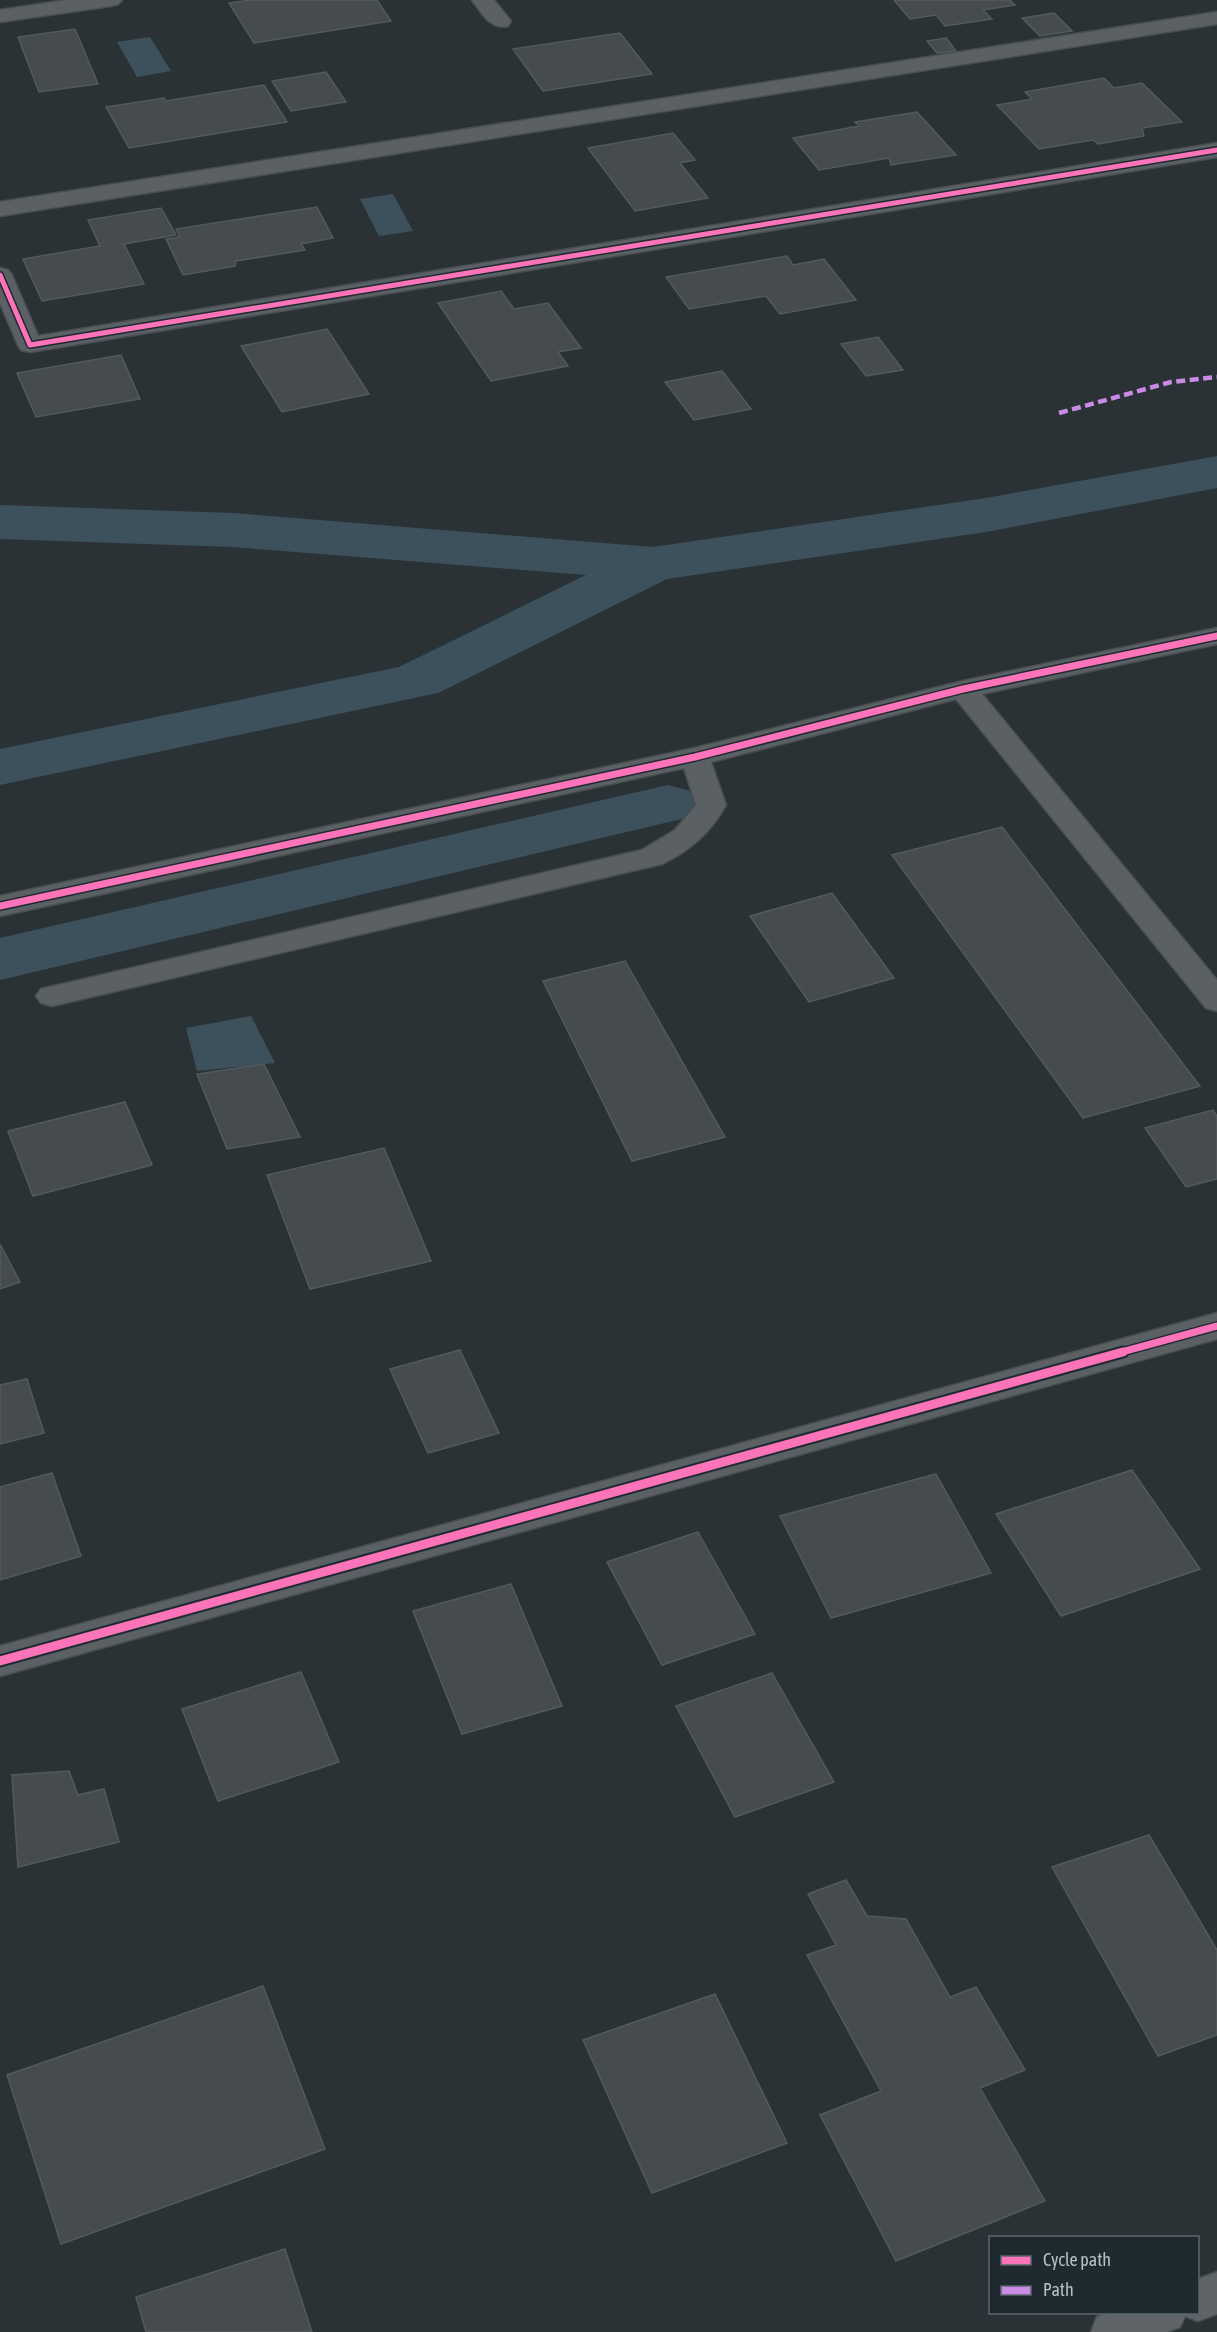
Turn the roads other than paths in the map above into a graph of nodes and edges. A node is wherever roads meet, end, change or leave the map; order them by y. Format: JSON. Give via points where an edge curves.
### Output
{"nodes":[{"id":1,"x":111,"y":0,"type":"edge"},
{"id":2,"x":483,"y":0,"type":"edge"},
{"id":3,"x":0,"y":16,"type":"edge"},
{"id":4,"x":1217,"y":18,"type":"edge"},
{"id":5,"x":500,"y":21,"type":"dead end"},
{"id":6,"x":1217,"y":150,"type":"edge"},
{"id":7,"x":0,"y":209,"type":"edge"},
{"id":8,"x":0,"y":275,"type":"edge"},
{"id":9,"x":1217,"y":636,"type":"edge"},
{"id":10,"x":963,"y":689,"type":"junction"},
{"id":11,"x":695,"y":758,"type":"junction"},
{"id":12,"x":0,"y":906,"type":"edge"},
{"id":13,"x":52,"y":996,"type":"dead end"},
{"id":14,"x":1217,"y":1001,"type":"edge"},
{"id":15,"x":1217,"y":1326,"type":"edge"},
{"id":16,"x":0,"y":1661,"type":"edge"},
{"id":17,"x":1217,"y":2293,"type":"edge"},
{"id":18,"x":1199,"y":2299,"type":"edge"},
{"id":19,"x":1161,"y":2314,"type":"edge"},
{"id":20,"x":1113,"y":2332,"type":"edge"}],
"edges":[{"from":1,"to":3,"type":"street"},
{"from":2,"to":5,"type":"street"},
{"from":4,"to":7,"type":"street"},
{"from":6,"to":8,"type":"street","via":[[30,345]]},
{"from":9,"to":10,"type":"street"},
{"from":10,"to":11,"type":"street"},
{"from":10,"to":14,"type":"street"},
{"from":11,"to":12,"type":"street"},
{"from":11,"to":13,"type":"street","via":[[711,805],[691,833],[651,857]]},
{"from":15,"to":16,"type":"street"},
{"from":17,"to":18,"type":"street"},
{"from":19,"to":20,"type":"street"}]}
